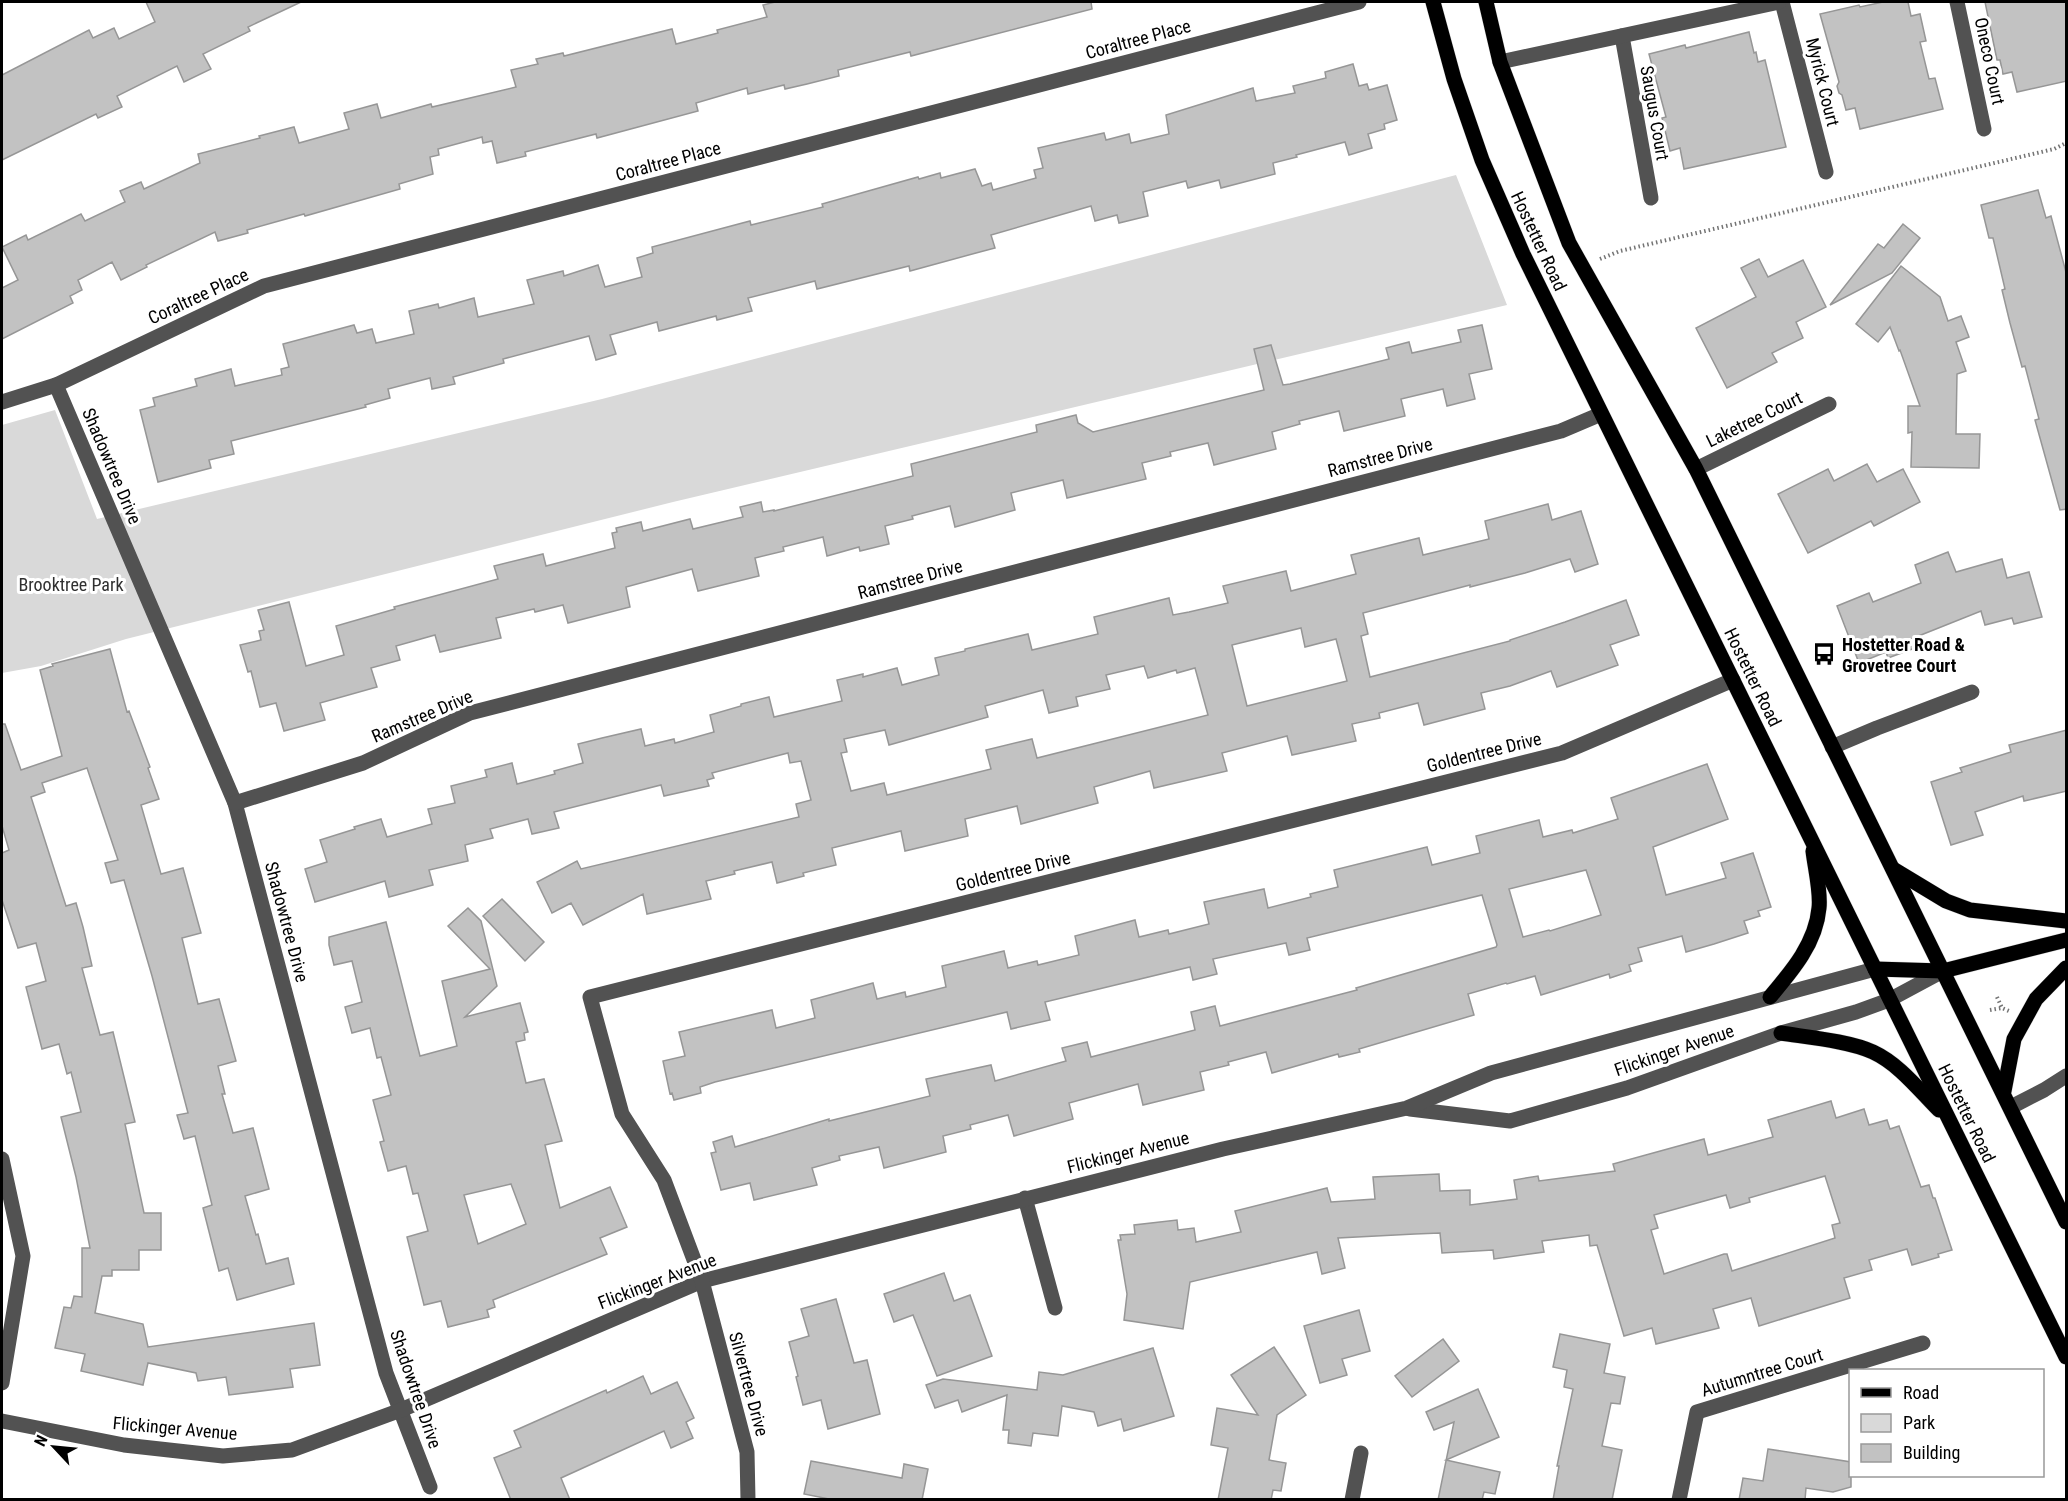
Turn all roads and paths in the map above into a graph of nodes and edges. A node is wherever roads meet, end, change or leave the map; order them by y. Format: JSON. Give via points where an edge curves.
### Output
{"nodes":[{"id":1,"x":1359,"y":2,"type":"edge"},
{"id":2,"x":1433,"y":2,"type":"edge"},
{"id":3,"x":1486,"y":2,"type":"edge"},
{"id":4,"x":1781,"y":2,"type":"edge"},
{"id":5,"x":1957,"y":2,"type":"edge"},
{"id":6,"x":1622,"y":36,"type":"junction"},
{"id":7,"x":1500,"y":62,"type":"junction"},
{"id":8,"x":1984,"y":129,"type":"dead end"},
{"id":9,"x":2067,"y":143,"type":"edge"},
{"id":10,"x":1826,"y":172,"type":"dead end"},
{"id":11,"x":1651,"y":198,"type":"dead end"},
{"id":12,"x":1583,"y":265,"type":"junction"},
{"id":13,"x":56,"y":385,"type":"junction"},
{"id":14,"x":2,"y":402,"type":"edge"},
{"id":15,"x":1828,"y":404,"type":"dead end"},
{"id":16,"x":1601,"y":414,"type":"junction"},
{"id":17,"x":1696,"y":469,"type":"junction"},
{"id":18,"x":1733,"y":680,"type":"junction"},
{"id":19,"x":1972,"y":692,"type":"dead end"},
{"id":20,"x":1832,"y":747,"type":"junction"},
{"id":21,"x":235,"y":803,"type":"junction"},
{"id":22,"x":1811,"y":840,"type":"junction"},
{"id":23,"x":1893,"y":869,"type":"junction"},
{"id":24,"x":2067,"y":921,"type":"edge"},
{"id":25,"x":2067,"y":940,"type":"edge"},
{"id":26,"x":2067,"y":968,"type":"edge"},
{"id":27,"x":1875,"y":969,"type":"junction"},
{"id":28,"x":1943,"y":971,"type":"junction"},
{"id":29,"x":1770,"y":996,"type":"junction"},
{"id":30,"x":1997,"y":997,"type":"dead end"},
{"id":31,"x":1889,"y":1000,"type":"junction"},
{"id":32,"x":1990,"y":1010,"type":"dead end"},
{"id":33,"x":1781,"y":1033,"type":"junction"},
{"id":34,"x":2067,"y":1076,"type":"edge"},
{"id":35,"x":2004,"y":1091,"type":"junction"},
{"id":36,"x":2011,"y":1107,"type":"junction"},
{"id":37,"x":1407,"y":1108,"type":"junction"},
{"id":38,"x":1949,"y":1120,"type":"junction"},
{"id":39,"x":2,"y":1159,"type":"edge"},
{"id":40,"x":1025,"y":1198,"type":"junction"},
{"id":41,"x":2065,"y":1216,"type":"edge"},
{"id":42,"x":702,"y":1281,"type":"junction"},
{"id":43,"x":1055,"y":1308,"type":"dead end"},
{"id":44,"x":1923,"y":1343,"type":"dead end"},
{"id":45,"x":2067,"y":1357,"type":"edge"},
{"id":46,"x":2,"y":1383,"type":"edge"},
{"id":47,"x":401,"y":1410,"type":"junction"},
{"id":48,"x":2,"y":1421,"type":"edge"},
{"id":49,"x":1361,"y":1453,"type":"dead end"},
{"id":50,"x":430,"y":1486,"type":"dead end"},
{"id":51,"x":748,"y":1500,"type":"edge"},
{"id":52,"x":1352,"y":1500,"type":"edge"},
{"id":53,"x":1678,"y":1500,"type":"edge"}],
"edges":[{"from":1,"to":13,"type":"street","name":"Coraltree Place","via":[[264,286]]},
{"from":2,"to":16,"type":"main road","name":"Hostetter Road","via":[[1482,160],[1522,254]]},
{"from":3,"to":7,"type":"main road","name":"Hostetter Road"},
{"from":4,"to":6,"type":"street"},
{"from":4,"to":10,"type":"street","name":"Myrick Court"},
{"from":5,"to":8,"type":"street","name":"Oneco Court"},
{"from":6,"to":7,"type":"street"},
{"from":6,"to":11,"type":"street","name":"Saugus Court"},
{"from":7,"to":12,"type":"main road","name":"Hostetter Road","via":[[1569,243]]},
{"from":9,"to":12,"type":"path","via":[[1620,251]]},
{"from":12,"to":17,"type":"main road","name":"Hostetter Road"},
{"from":13,"to":14,"type":"street","name":"Coraltree Place"},
{"from":13,"to":21,"type":"street","name":"Shadowtree Drive"},
{"from":15,"to":17,"type":"street","name":"Laketree Court"},
{"from":16,"to":18,"type":"main road","name":"Hostetter Road"},
{"from":16,"to":21,"type":"street","name":"Ramstree Drive","via":[[1561,431],[470,713],[363,763]]},
{"from":17,"to":20,"type":"main road","name":"Hostetter Road"},
{"from":18,"to":22,"type":"main road","name":"Hostetter Road"},
{"from":18,"to":42,"type":"street","name":"Goldentree Drive","via":[[1562,753],[590,998],[622,1114],[663,1180]]},
{"from":19,"to":20,"type":"street"},
{"from":20,"to":23,"type":"main road","name":"Hostetter Road"},
{"from":21,"to":47,"type":"street","name":"Shadowtree Drive","via":[[386,1373]]},
{"from":22,"to":27,"type":"main road","name":"Hostetter Road"},
{"from":22,"to":29,"type":"main road","via":[[1820,907],[1810,942]]},
{"from":23,"to":24,"type":"main road","via":[[1946,901],[1970,910]]},
{"from":23,"to":28,"type":"main road","name":"Hostetter Road"},
{"from":25,"to":28,"type":"main road","name":"Flickinger Avenue"},
{"from":26,"to":35,"type":"main road","via":[[2036,999],[2014,1039]]},
{"from":27,"to":28,"type":"main road","name":"Flickinger Avenue"},
{"from":27,"to":29,"type":"street","name":"Flickinger Avenue"},
{"from":27,"to":31,"type":"main road","name":"Hostetter Road"},
{"from":28,"to":31,"type":"street","name":"Flickinger Avenue"},
{"from":28,"to":35,"type":"main road","name":"Hostetter Road"},
{"from":29,"to":37,"type":"street","name":"Flickinger Avenue","via":[[1491,1073]]},
{"from":30,"to":32,"type":"path","via":[[2002,1008]]},
{"from":31,"to":33,"type":"street","name":"Flickinger Avenue"},
{"from":31,"to":38,"type":"main road","name":"Hostetter Road"},
{"from":33,"to":37,"type":"street","name":"Flickinger Avenue","via":[[1627,1088],[1510,1121]]},
{"from":33,"to":38,"type":"main road","via":[[1872,1051],[1898,1069]]},
{"from":34,"to":36,"type":"street"},
{"from":35,"to":36,"type":"main road","name":"Hostetter Road"},
{"from":36,"to":41,"type":"main road","name":"Hostetter Road"},
{"from":37,"to":40,"type":"street","name":"Flickinger Avenue"},
{"from":38,"to":45,"type":"main road","name":"Hostetter Road"},
{"from":39,"to":46,"type":"street","via":[[23,1256]]},
{"from":40,"to":42,"type":"street","name":"Flickinger Avenue"},
{"from":40,"to":43,"type":"street"},
{"from":42,"to":47,"type":"street","name":"Flickinger Avenue"},
{"from":42,"to":51,"type":"street","name":"Silvertree Drive","via":[[747,1452]]},
{"from":44,"to":53,"type":"street","name":"Autumntree Court","via":[[1697,1412]]},
{"from":47,"to":48,"type":"street","name":"Flickinger Avenue","via":[[292,1450],[223,1456],[124,1445]]},
{"from":47,"to":50,"type":"street","name":"Shadowtree Drive"},
{"from":49,"to":52,"type":"street"}]}
